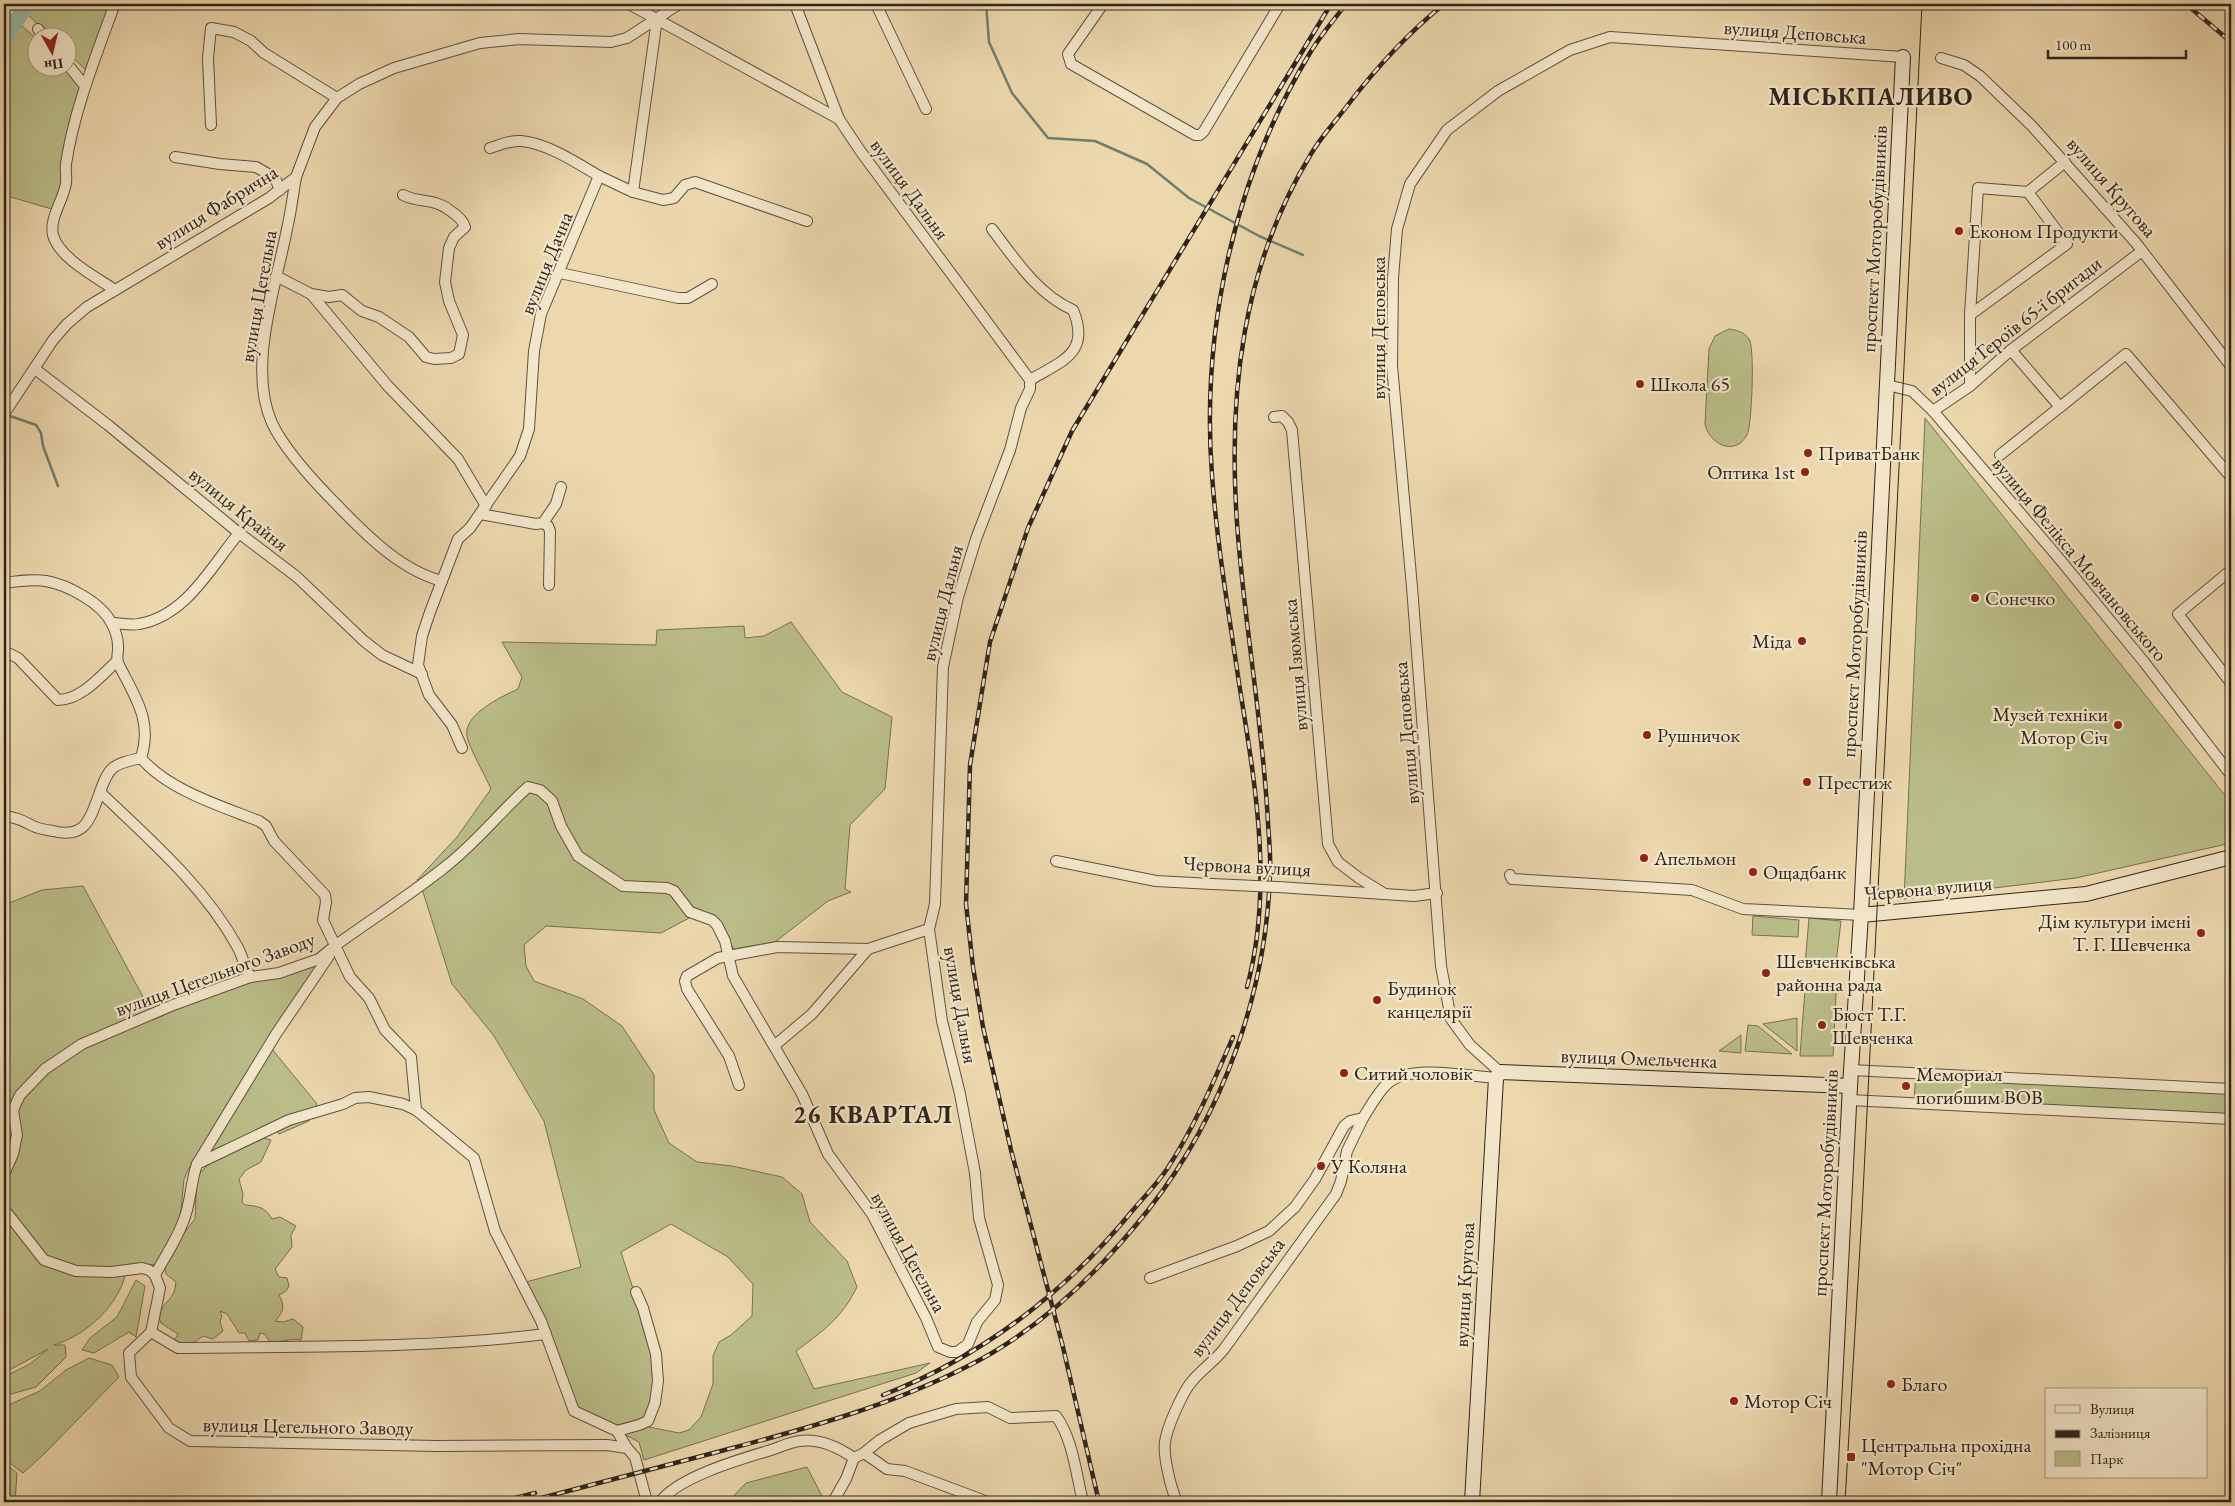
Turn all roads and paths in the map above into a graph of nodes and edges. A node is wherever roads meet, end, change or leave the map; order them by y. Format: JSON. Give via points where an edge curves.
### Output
{"nodes":[{"id":1,"x":116,"y":4,"type":"edge"},
{"id":2,"x":629,"y":4,"type":"edge"},
{"id":3,"x":679,"y":4,"type":"edge"},
{"id":4,"x":795,"y":4,"type":"edge"},
{"id":5,"x":876,"y":4,"type":"edge"},
{"id":6,"x":1103,"y":4,"type":"edge"},
{"id":7,"x":1280,"y":4,"type":"edge"},
{"id":8,"x":657,"y":19,"type":"junction"},
{"id":9,"x":1903,"y":57,"type":"joint"},
{"id":10,"x":1941,"y":58,"type":"dead end"},
{"id":11,"x":78,"y":77,"type":"edge"},
{"id":12,"x":85,"y":86,"type":"junction"},
{"id":13,"x":337,"y":98,"type":"junction"},
{"id":14,"x":926,"y":109,"type":"dead end"},
{"id":15,"x":839,"y":119,"type":"junction"},
{"id":16,"x":211,"y":125,"type":"dead end"},
{"id":17,"x":490,"y":148,"type":"dead end"},
{"id":18,"x":175,"y":157,"type":"dead end"},
{"id":19,"x":2065,"y":162,"type":"junction"},
{"id":20,"x":599,"y":176,"type":"junction"},
{"id":21,"x":296,"y":177,"type":"junction"},
{"id":22,"x":280,"y":190,"type":"junction"},
{"id":23,"x":633,"y":192,"type":"junction"},
{"id":24,"x":2028,"y":192,"type":"junction"},
{"id":25,"x":403,"y":195,"type":"dead end"},
{"id":26,"x":806,"y":221,"type":"dead end"},
{"id":27,"x":992,"y":229,"type":"dead end"},
{"id":28,"x":2142,"y":251,"type":"junction"},
{"id":29,"x":560,"y":273,"type":"junction"},
{"id":30,"x":276,"y":276,"type":"junction"},
{"id":31,"x":712,"y":284,"type":"dead end"},
{"id":32,"x":114,"y":290,"type":"junction"},
{"id":33,"x":311,"y":294,"type":"junction"},
{"id":34,"x":1970,"y":315,"type":"junction"},
{"id":35,"x":2011,"y":350,"type":"junction"},
{"id":36,"x":2231,"y":366,"type":"edge"},
{"id":37,"x":35,"y":368,"type":"junction"},
{"id":38,"x":1030,"y":380,"type":"junction"},
{"id":39,"x":1887,"y":385,"type":"junction"},
{"id":40,"x":1970,"y":386,"type":"junction"},
{"id":41,"x":2060,"y":407,"type":"junction"},
{"id":42,"x":1933,"y":411,"type":"junction"},
{"id":43,"x":4,"y":414,"type":"edge"},
{"id":44,"x":1274,"y":417,"type":"dead end"},
{"id":45,"x":2000,"y":455,"type":"dead end"},
{"id":46,"x":2231,"y":477,"type":"edge"},
{"id":47,"x":562,"y":487,"type":"dead end"},
{"id":48,"x":483,"y":510,"type":"junction"},
{"id":49,"x":543,"y":523,"type":"junction"},
{"id":50,"x":239,"y":533,"type":"junction"},
{"id":51,"x":2231,"y":570,"type":"edge"},
{"id":52,"x":442,"y":581,"type":"junction"},
{"id":53,"x":4,"y":583,"type":"edge"},
{"id":54,"x":549,"y":585,"type":"dead end"},
{"id":55,"x":112,"y":623,"type":"junction"},
{"id":56,"x":4,"y":651,"type":"edge"},
{"id":57,"x":117,"y":661,"type":"junction"},
{"id":58,"x":422,"y":674,"type":"junction"},
{"id":59,"x":2231,"y":681,"type":"edge"},
{"id":60,"x":462,"y":748,"type":"dead end"},
{"id":61,"x":141,"y":758,"type":"junction"},
{"id":62,"x":2231,"y":775,"type":"edge"},
{"id":63,"x":528,"y":787,"type":"joint"},
{"id":64,"x":100,"y":792,"type":"junction"},
{"id":65,"x":4,"y":816,"type":"edge"},
{"id":66,"x":2231,"y":857,"type":"edge"},
{"id":67,"x":1056,"y":860,"type":"dead end"},
{"id":68,"x":1510,"y":876,"type":"dead end"},
{"id":69,"x":1437,"y":893,"type":"junction"},
{"id":70,"x":1385,"y":894,"type":"junction"},
{"id":71,"x":1861,"y":915,"type":"junction"},
{"id":72,"x":930,"y":929,"type":"junction"},
{"id":73,"x":336,"y":945,"type":"junction"},
{"id":74,"x":868,"y":949,"type":"junction"},
{"id":75,"x":729,"y":956,"type":"junction"},
{"id":76,"x":250,"y":977,"type":"junction"},
{"id":77,"x":774,"y":1046,"type":"junction"},
{"id":78,"x":1851,"y":1070,"type":"junction"},
{"id":79,"x":1498,"y":1075,"type":"junction"},
{"id":80,"x":740,"y":1085,"type":"dead end"},
{"id":81,"x":2231,"y":1089,"type":"edge"},
{"id":82,"x":1850,"y":1093,"type":"junction"},
{"id":83,"x":416,"y":1110,"type":"junction"},
{"id":84,"x":1363,"y":1118,"type":"junction"},
{"id":85,"x":2231,"y":1119,"type":"edge"},
{"id":86,"x":197,"y":1164,"type":"junction"},
{"id":87,"x":4,"y":1174,"type":"edge"},
{"id":88,"x":4,"y":1209,"type":"edge"},
{"id":89,"x":155,"y":1275,"type":"junction"},
{"id":90,"x":1150,"y":1278,"type":"dead end"},
{"id":91,"x":636,"y":1292,"type":"dead end"},
{"id":92,"x":151,"y":1332,"type":"junction"},
{"id":93,"x":546,"y":1334,"type":"junction"},
{"id":94,"x":950,"y":1352,"type":"joint"},
{"id":95,"x":617,"y":1431,"type":"junction"},
{"id":96,"x":627,"y":1448,"type":"junction"},
{"id":97,"x":864,"y":1453,"type":"junction"},
{"id":98,"x":854,"y":1458,"type":"junction"},
{"id":99,"x":647,"y":1502,"type":"edge"},
{"id":100,"x":660,"y":1502,"type":"edge"},
{"id":101,"x":833,"y":1502,"type":"edge"},
{"id":102,"x":988,"y":1502,"type":"edge"},
{"id":103,"x":1083,"y":1502,"type":"edge"},
{"id":104,"x":1177,"y":1502,"type":"edge"},
{"id":105,"x":1472,"y":1502,"type":"edge"},
{"id":106,"x":1829,"y":1502,"type":"edge"}],
"edges":[{"from":1,"to":12,"type":"street"},
{"from":2,"to":8,"type":"street"},
{"from":3,"to":8,"type":"street","name":"вулиця Фабрична"},
{"from":4,"to":15,"type":"street","name":"вулиця Дальня"},
{"from":5,"to":14,"type":"street"},
{"from":6,"to":7,"type":"street","via":[[1068,54],[1071,64],[1195,136],[1204,131]]},
{"from":8,"to":13,"type":"street","name":"вулиця Фабрична","via":[[627,38],[611,42],[519,39],[480,42],[394,68]]},
{"from":8,"to":15,"type":"street"},
{"from":8,"to":23,"type":"street"},
{"from":9,"to":39,"type":"street","name":"проспект Моторобудівників"},
{"from":9,"to":69,"type":"street","name":"вулиця Деповська","via":[[1610,37],[1570,50],[1498,91],[1447,130],[1410,184],[1397,229],[1392,366]]},
{"from":10,"to":19,"type":"street","name":"вулиця Кругова","via":[[1964,65],[1980,76]]},
{"from":11,"to":12,"type":"street"},
{"from":12,"to":32,"type":"street","via":[[66,164],[66,184],[52,233],[57,245],[70,259]]},
{"from":13,"to":16,"type":"street","via":[[264,53],[251,41],[234,32],[211,28],[208,58]]},
{"from":13,"to":21,"type":"street","name":"вулиця Фабрична","via":[[315,128]]},
{"from":15,"to":38,"type":"street","name":"вулиця Дальня"},
{"from":17,"to":20,"type":"street","via":[[511,141],[531,143],[564,155]]},
{"from":18,"to":22,"type":"street","via":[[256,167],[274,178]]},
{"from":19,"to":24,"type":"street"},
{"from":19,"to":28,"type":"street","name":"вулиця Кругова"},
{"from":20,"to":23,"type":"street"},
{"from":20,"to":29,"type":"street","name":"вулиця Дачна"},
{"from":21,"to":22,"type":"street","name":"вулиця Фабрична"},
{"from":21,"to":30,"type":"street","name":"вулиця Цегельна","via":[[288,230]]},
{"from":22,"to":32,"type":"street","name":"вулиця Фабрична"},
{"from":23,"to":26,"type":"street","via":[[663,200],[674,198],[685,185],[695,182]]},
{"from":24,"to":34,"type":"street","via":[[1978,188]]},
{"from":24,"to":34,"type":"street","via":[[2067,244]]},
{"from":25,"to":33,"type":"street","via":[[443,204],[465,227],[448,248],[445,282],[463,335],[459,354],[451,358],[426,356],[409,337],[379,316],[362,311],[342,295]]},
{"from":27,"to":38,"type":"street","via":[[1030,278],[1056,302],[1073,310],[1080,326],[1072,354]]},
{"from":28,"to":35,"type":"street","name":"вулиця Героїв 65-ї бригади"},
{"from":28,"to":36,"type":"street","name":"вулиця Кругова"},
{"from":29,"to":31,"type":"street","via":[[678,298],[688,298]]},
{"from":29,"to":48,"type":"street","name":"вулиця Дачна","via":[[541,314],[534,351],[529,429],[520,456]]},
{"from":30,"to":33,"type":"street"},
{"from":30,"to":52,"type":"street","name":"вулиця Цегельна","via":[[262,364],[263,387],[272,423],[298,461],[357,526],[394,557]]},
{"from":32,"to":37,"type":"street","name":"вулиця Фабрична","via":[[67,324]]},
{"from":33,"to":48,"type":"street","via":[[387,385],[458,458]]},
{"from":34,"to":40,"type":"street"},
{"from":35,"to":40,"type":"street","name":"вулиця Героїв 65-ї бригади"},
{"from":35,"to":41,"type":"street"},
{"from":37,"to":43,"type":"street","name":"вулиця Фабрична"},
{"from":37,"to":50,"type":"street","name":"вулиця Крайня"},
{"from":38,"to":72,"type":"street","name":"вулиця Дальня","via":[[1010,450],[958,597],[943,667],[935,904]]},
{"from":39,"to":42,"type":"street","name":"вулиця Фелікса Мовчановського","via":[[1912,391]]},
{"from":39,"to":71,"type":"street","name":"проспект Моторобудівників"},
{"from":40,"to":42,"type":"street","name":"вулиця Героїв 65-ї бригади"},
{"from":41,"to":45,"type":"street"},
{"from":41,"to":46,"type":"street","via":[[2126,354]]},
{"from":42,"to":62,"type":"street","name":"вулиця Фелікса Мовчановського","via":[[2144,662]]},
{"from":44,"to":70,"type":"street","name":"вулиця Ізюмська","via":[[1282,416],[1292,430],[1328,844],[1338,862]]},
{"from":47,"to":49,"type":"street","via":[[556,504]]},
{"from":48,"to":49,"type":"street"},
{"from":48,"to":52,"type":"street","name":"вулиця Дачна","via":[[458,539]]},
{"from":49,"to":54,"type":"street","via":[[550,531]]},
{"from":50,"to":55,"type":"street","via":[[188,598],[173,610],[139,624]]},
{"from":50,"to":58,"type":"street","name":"вулиця Крайня","via":[[297,577],[364,642],[382,655]]},
{"from":51,"to":59,"type":"street","via":[[2178,614]]},
{"from":52,"to":58,"type":"street","via":[[422,636],[418,665]]},
{"from":53,"to":55,"type":"street","via":[[46,581],[64,587],[93,603]]},
{"from":55,"to":57,"type":"street","via":[[118,646]]},
{"from":56,"to":57,"type":"street","via":[[18,658],[58,700],[66,700],[84,690]]},
{"from":57,"to":61,"type":"street","via":[[144,721],[146,743]]},
{"from":58,"to":60,"type":"street","via":[[429,695],[452,724]]},
{"from":61,"to":64,"type":"street","via":[[114,765],[107,773]]},
{"from":61,"to":73,"type":"street","via":[[163,777],[195,795],[266,826],[274,841],[325,895],[323,920]]},
{"from":63,"to":73,"type":"street","name":"вулиця Цегельного Заводу","via":[[446,867]]},
{"from":63,"to":75,"type":"street","name":"вулиця Цегельна","via":[[540,790],[552,801],[561,826],[578,856],[623,886],[674,891],[690,912],[712,920],[725,941]]},
{"from":64,"to":65,"type":"street","via":[[86,825],[78,832],[56,832],[16,817]]},
{"from":64,"to":76,"type":"street","via":[[171,860],[201,894],[238,947]]},
{"from":66,"to":71,"type":"street","name":"Червона вулиця","via":[[2086,894]]},
{"from":67,"to":70,"type":"street","name":"Червона вулиця","bridge":true,"via":[[1156,881]]},
{"from":68,"to":71,"type":"street","name":"Червона вулиця","via":[[1512,879],[1692,890],[1743,909]]},
{"from":69,"to":70,"type":"street","name":"Червона вулиця","via":[[1414,896]]},
{"from":69,"to":79,"type":"street","name":"вулиця Деповська","via":[[1441,966],[1451,1019]]},
{"from":71,"to":78,"type":"street","name":"проспект Моторобудівників"},
{"from":72,"to":74,"type":"street"},
{"from":72,"to":94,"type":"street","name":"вулиця Дальня","via":[[942,1021],[975,1173],[979,1218],[998,1284],[995,1300],[977,1322],[971,1341],[957,1352]]},
{"from":73,"to":76,"type":"street","name":"вулиця Цегельного Заводу","via":[[319,959],[279,973]]},
{"from":73,"to":83,"type":"street","via":[[350,977],[369,998],[385,1030],[411,1057]]},
{"from":73,"to":86,"type":"street","via":[[276,1034]]},
{"from":74,"to":75,"type":"street","via":[[777,947]]},
{"from":74,"to":77,"type":"street","via":[[812,1014]]},
{"from":75,"to":77,"type":"street","name":"вулиця Цегельна","via":[[734,976]]},
{"from":75,"to":80,"type":"street","via":[[709,962],[687,976],[685,981],[729,1056]]},
{"from":76,"to":87,"type":"street","name":"вулиця Цегельного Заводу","via":[[173,1005],[82,1044],[45,1069],[20,1095],[13,1110],[17,1134]]},
{"from":77,"to":94,"type":"street","name":"вулиця Цегельна","via":[[802,1094],[828,1154],[872,1214],[938,1347]]},
{"from":78,"to":81,"type":"street"},
{"from":78,"to":82,"type":"street","name":"проспект Моторобудівників"},
{"from":79,"to":82,"type":"street","name":"вулиця Омельченка"},
{"from":79,"to":84,"type":"street","name":"вулиця Деповська","via":[[1420,1073],[1402,1076],[1388,1083]]},
{"from":79,"to":105,"type":"street","name":"вулиця Кругова"},
{"from":82,"to":85,"type":"street","name":"вулиця Омельченка"},
{"from":82,"to":106,"type":"street","name":"проспект Моторобудівників"},
{"from":83,"to":86,"type":"street","via":[[369,1097],[354,1098],[289,1120]]},
{"from":83,"to":93,"type":"street","via":[[474,1158],[495,1230]]},
{"from":84,"to":90,"type":"street","name":"вулиця Деповська","via":[[1344,1126],[1315,1179],[1295,1207],[1269,1231]]},
{"from":84,"to":104,"type":"street","name":"вулиця Деповська","via":[[1347,1151],[1336,1194],[1215,1361],[1188,1386],[1165,1442]]},
{"from":86,"to":89,"type":"street","via":[[183,1222]]},
{"from":88,"to":89,"type":"street","via":[[44,1260],[76,1271],[112,1272],[142,1268]]},
{"from":89,"to":92,"type":"street","via":[[160,1288]]},
{"from":91,"to":95,"type":"street","via":[[656,1354],[658,1381],[655,1403],[648,1421]]},
{"from":92,"to":93,"type":"street","via":[[178,1348],[392,1345]]},
{"from":92,"to":96,"type":"street","name":"вулиця Цегельного Заводу","via":[[129,1353],[131,1377],[169,1428],[190,1441],[436,1446],[607,1445]]},
{"from":93,"to":95,"type":"street","via":[[574,1411]]},
{"from":95,"to":96,"type":"street"},
{"from":96,"to":99,"type":"street","via":[[639,1466]]},
{"from":97,"to":98,"type":"street"},
{"from":97,"to":102,"type":"street","via":[[887,1469],[905,1471]]},
{"from":97,"to":103,"type":"street","via":[[909,1423],[956,1409],[988,1408],[1010,1418],[1056,1416],[1063,1425],[1072,1452]]},
{"from":98,"to":100,"type":"street","via":[[837,1447],[816,1441],[800,1441],[706,1473],[679,1486]]},
{"from":98,"to":101,"type":"street"}]}
